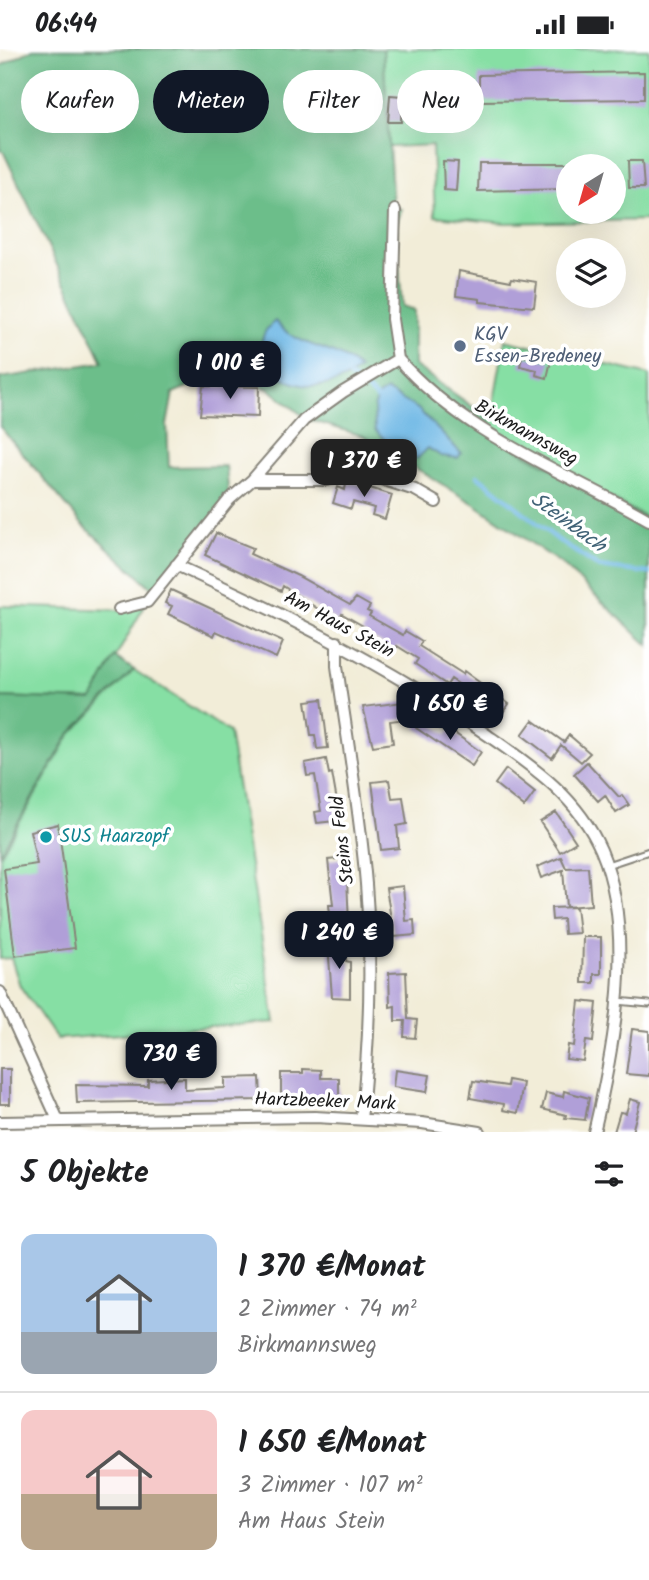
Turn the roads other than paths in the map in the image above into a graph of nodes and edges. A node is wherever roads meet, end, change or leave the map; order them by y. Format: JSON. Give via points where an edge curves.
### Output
{"nodes":[{"id":1,"x":395,"y":210,"type":"dead end"},
{"id":2,"x":398,"y":359,"type":"junction"},
{"id":3,"x":252,"y":480,"type":"junction"},
{"id":4,"x":436,"y":502,"type":"dead end"},
{"id":5,"x":649,"y":520,"type":"edge"},
{"id":6,"x":176,"y":565,"type":"junction"},
{"id":7,"x":119,"y":609,"type":"dead end"},
{"id":8,"x":337,"y":642,"type":"junction"},
{"id":9,"x":649,"y":851,"type":"edge"},
{"id":10,"x":607,"y":865,"type":"junction"},
{"id":11,"x":0,"y":992,"type":"edge"},
{"id":12,"x":615,"y":1000,"type":"junction"},
{"id":13,"x":649,"y":1004,"type":"edge"},
{"id":14,"x":361,"y":1119,"type":"junction"},
{"id":15,"x":58,"y":1120,"type":"junction"},
{"id":16,"x":125,"y":1120,"type":"junction"},
{"id":17,"x":0,"y":1122,"type":"edge"},
{"id":18,"x":125,"y":1132,"type":"edge"},
{"id":19,"x":480,"y":1132,"type":"edge"},
{"id":20,"x":594,"y":1132,"type":"edge"}],
"edges":[{"from":1,"to":2,"type":"street","via":[[392,319]]},
{"from":2,"to":3,"type":"street","via":[[304,420]]},
{"from":2,"to":5,"type":"street","name":"Birkmannsweg","via":[[428,391],[521,455]]},
{"from":3,"to":4,"type":"street","via":[[378,478]]},
{"from":3,"to":6,"type":"street","via":[[229,500]]},
{"from":6,"to":7,"type":"street","via":[[147,602]]},
{"from":6,"to":8,"type":"street","name":"Am Haus Stein"},
{"from":8,"to":10,"type":"street","name":"Am Haus Stein","via":[[451,710],[542,774],[579,812]]},
{"from":8,"to":14,"type":"street","name":"Steins Feld","via":[[366,883],[367,1061]]},
{"from":9,"to":10,"type":"lane"},
{"from":10,"to":12,"type":"street","name":"Am Haus Stein","via":[[616,918]]},
{"from":11,"to":15,"type":"street"},
{"from":12,"to":13,"type":"lane"},
{"from":12,"to":20,"type":"street","name":"Am Haus Stein","via":[[613,1037]]},
{"from":14,"to":16,"type":"street","name":"Hartzbeeker Mark"},
{"from":14,"to":19,"type":"street","name":"Hartzbeeker Mark"},
{"from":15,"to":16,"type":"street","name":"Hartzbeeker Mark"},
{"from":15,"to":17,"type":"street","name":"Hartzbeeker Mark"},
{"from":16,"to":18,"type":"street"}]}
